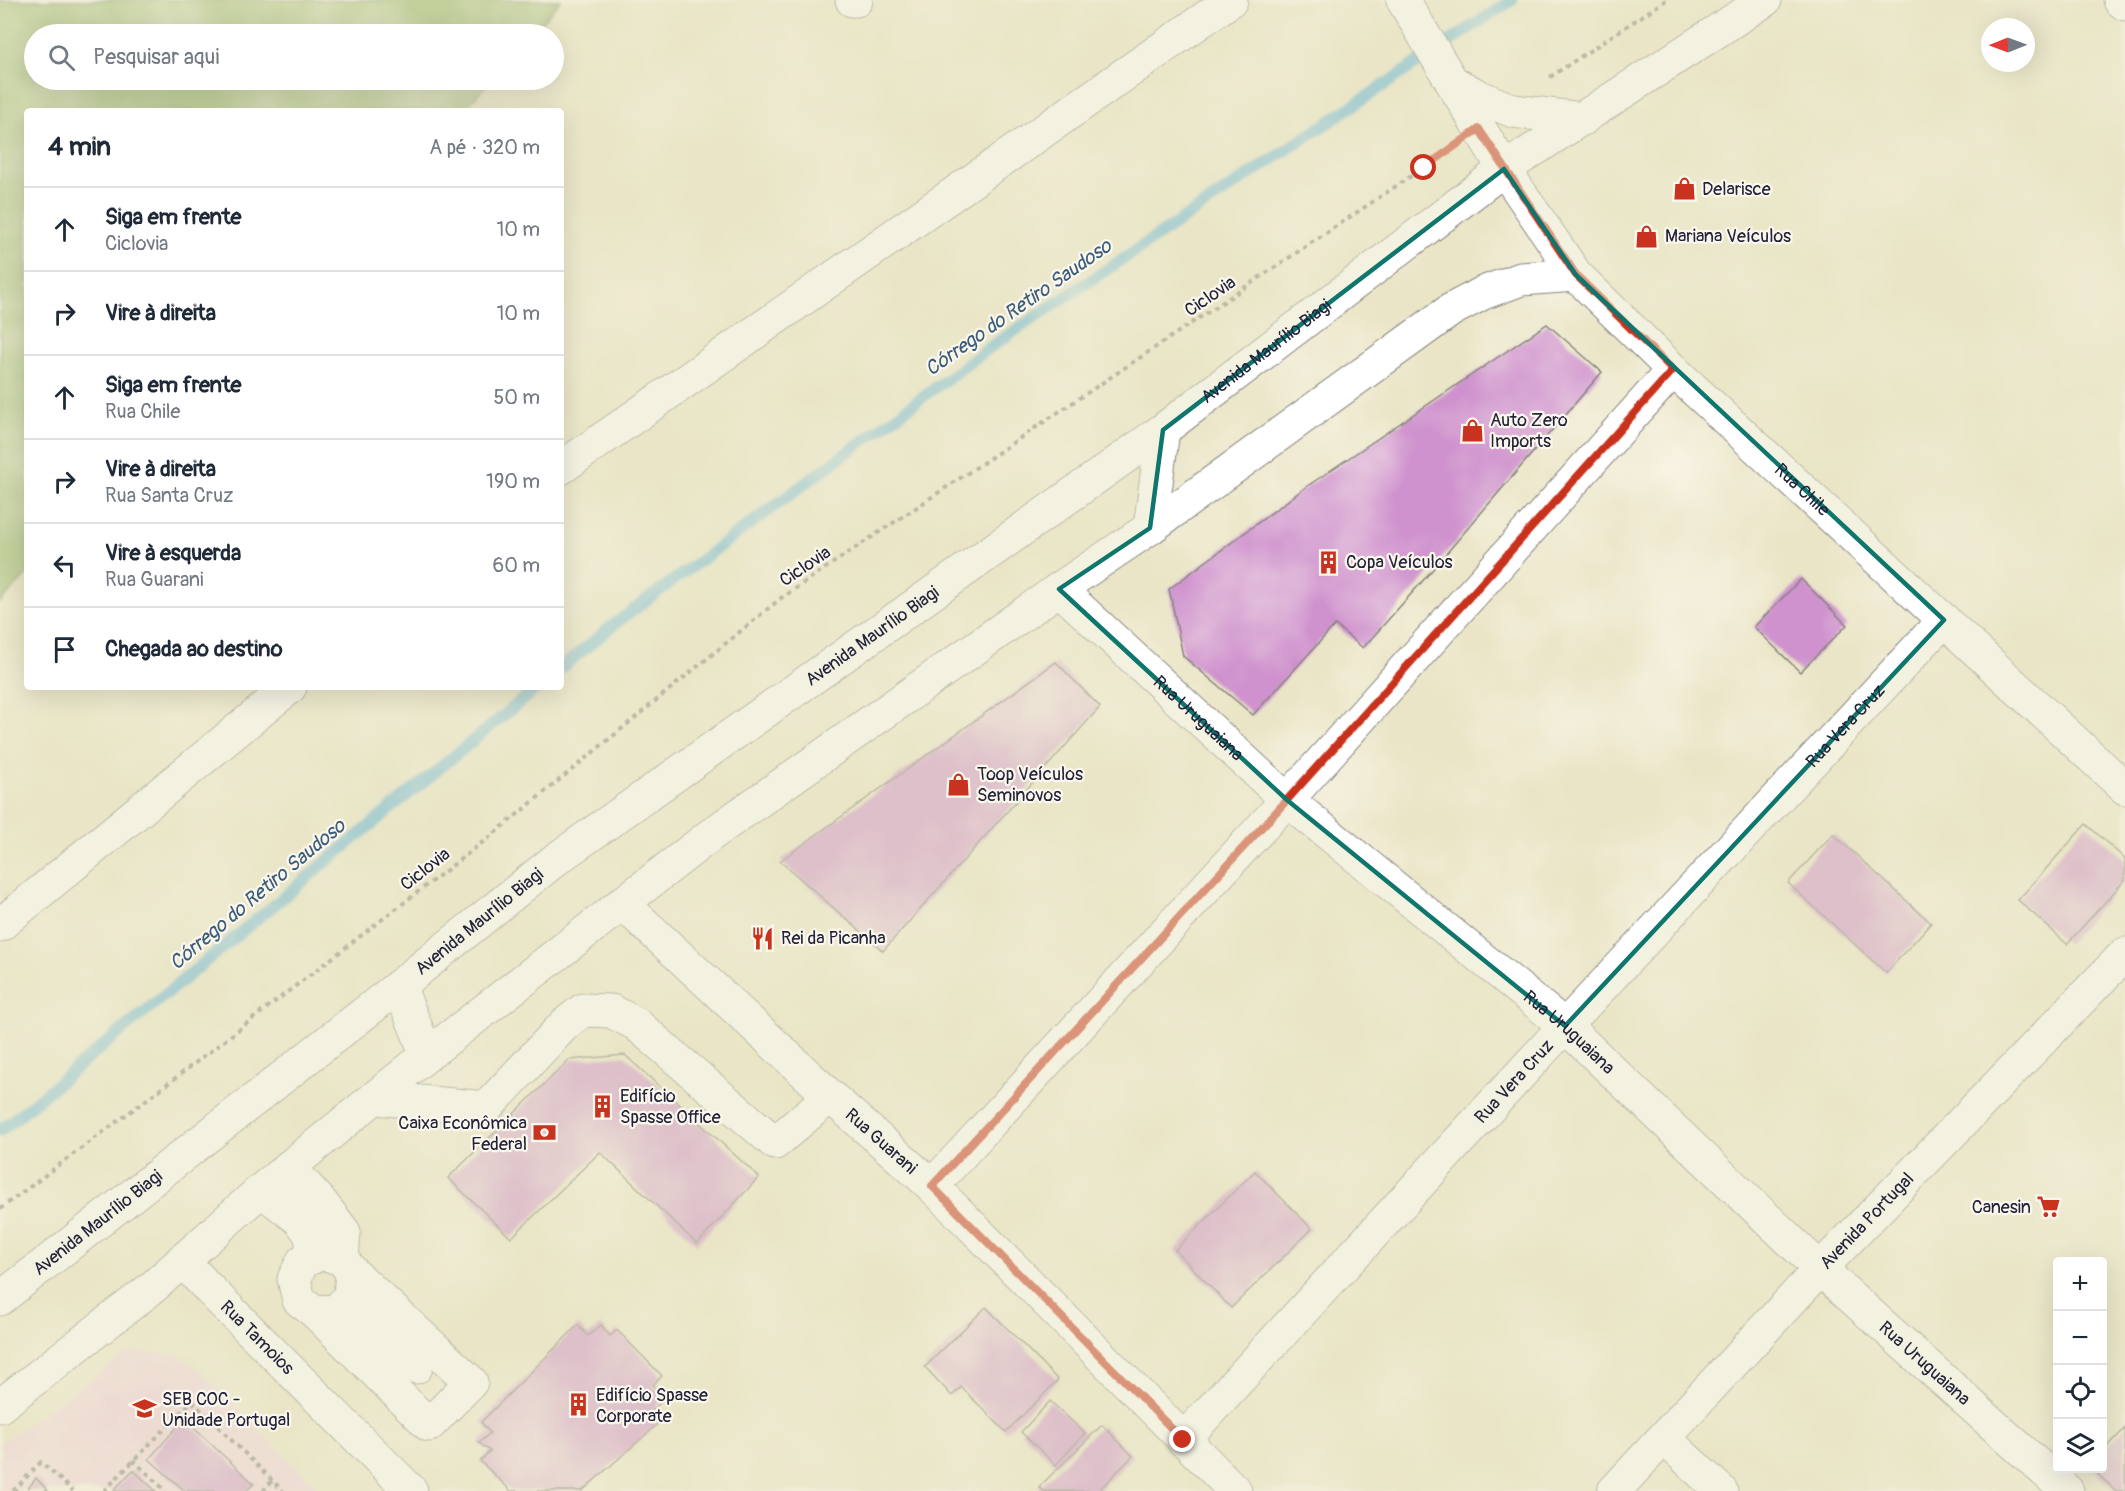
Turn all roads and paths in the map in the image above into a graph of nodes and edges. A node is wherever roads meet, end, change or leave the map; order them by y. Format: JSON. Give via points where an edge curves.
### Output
{"nodes":[{"id":1,"x":1231,"y":0,"type":"edge"},
{"id":2,"x":1403,"y":0,"type":"edge"},
{"id":3,"x":1666,"y":0,"type":"edge"},
{"id":4,"x":1765,"y":0,"type":"edge"},
{"id":5,"x":2120,"y":0,"type":"edge"},
{"id":6,"x":2125,"y":4,"type":"edge"},
{"id":7,"x":1447,"y":74,"type":"junction"},
{"id":8,"x":1505,"y":107,"type":"junction"},
{"id":9,"x":1584,"y":118,"type":"junction"},
{"id":10,"x":1479,"y":129,"type":"junction"},
{"id":11,"x":1504,"y":169,"type":"junction"},
{"id":12,"x":1576,"y":275,"type":"junction"},
{"id":13,"x":1673,"y":370,"type":"junction"},
{"id":14,"x":1163,"y":430,"type":"junction"},
{"id":15,"x":564,"y":466,"type":"edge"},
{"id":16,"x":1150,"y":528,"type":"junction"},
{"id":17,"x":1059,"y":589,"type":"junction"},
{"id":18,"x":1944,"y":620,"type":"junction"},
{"id":19,"x":286,"y":690,"type":"edge"},
{"id":20,"x":2125,"y":788,"type":"edge"},
{"id":21,"x":1287,"y":800,"type":"junction"},
{"id":22,"x":622,"y":903,"type":"junction"},
{"id":23,"x":0,"y":925,"type":"edge"},
{"id":24,"x":2125,"y":954,"type":"edge"},
{"id":25,"x":399,"y":986,"type":"junction"},
{"id":26,"x":1565,"y":1026,"type":"junction"},
{"id":27,"x":427,"y":1055,"type":"junction"},
{"id":28,"x":830,"y":1096,"type":"junction"},
{"id":29,"x":376,"y":1098,"type":"junction"},
{"id":30,"x":289,"y":1167,"type":"junction"},
{"id":31,"x":932,"y":1186,"type":"junction"},
{"id":32,"x":261,"y":1190,"type":"junction"},
{"id":33,"x":0,"y":1209,"type":"edge"},
{"id":34,"x":182,"y":1260,"type":"junction"},
{"id":35,"x":1820,"y":1269,"type":"junction"},
{"id":36,"x":333,"y":1281,"type":"junction"},
{"id":37,"x":0,"y":1299,"type":"edge"},
{"id":38,"x":416,"y":1366,"type":"dead end"},
{"id":39,"x":0,"y":1406,"type":"edge"},
{"id":40,"x":1664,"y":1438,"type":"junction"},
{"id":41,"x":1183,"y":1440,"type":"junction"},
{"id":42,"x":133,"y":1460,"type":"junction"},
{"id":43,"x":272,"y":1481,"type":"junction"},
{"id":44,"x":71,"y":1490,"type":"edge"},
{"id":45,"x":13,"y":1491,"type":"edge"},
{"id":46,"x":104,"y":1491,"type":"edge"},
{"id":47,"x":166,"y":1491,"type":"edge"},
{"id":48,"x":263,"y":1491,"type":"edge"},
{"id":49,"x":283,"y":1491,"type":"edge"},
{"id":50,"x":411,"y":1491,"type":"edge"},
{"id":51,"x":1235,"y":1491,"type":"edge"},
{"id":52,"x":1614,"y":1491,"type":"edge"},
{"id":53,"x":1721,"y":1491,"type":"edge"},
{"id":54,"x":2067,"y":1491,"type":"edge"}],
"edges":[{"from":1,"to":15,"type":"street"},
{"from":2,"to":7,"type":"street","name":"Rua Chile"},
{"from":3,"to":8,"type":"path"},
{"from":4,"to":9,"type":"street","name":"Avenida Maurílio Biagi"},
{"from":5,"to":6,"type":"street"},
{"from":7,"to":8,"type":"street","via":[[1480,97]]},
{"from":7,"to":10,"type":"street","name":"Rua Chile"},
{"from":8,"to":9,"type":"street","via":[[1535,115]]},
{"from":9,"to":11,"type":"street","name":"Avenida Maurílio Biagi"},
{"from":10,"to":11,"type":"street","name":"Rua Chile"},
{"from":10,"to":33,"type":"path","name":"Ciclovia","via":[[781,598],[496,832]]},
{"from":11,"to":12,"type":"street","name":"Rua Chile"},
{"from":11,"to":14,"type":"street","name":"Avenida Maurílio Biagi"},
{"from":12,"to":13,"type":"street","name":"Rua Chile"},
{"from":12,"to":16,"type":"street","via":[[1521,279],[1451,310]]},
{"from":13,"to":18,"type":"street","name":"Rua Chile"},
{"from":13,"to":21,"type":"street"},
{"from":14,"to":16,"type":"street"},
{"from":14,"to":25,"type":"street","name":"Avenida Maurílio Biagi","via":[[555,860]]},
{"from":16,"to":17,"type":"street"},
{"from":17,"to":21,"type":"street","name":"Rua Uruguaiana"},
{"from":17,"to":22,"type":"street","via":[[712,834]]},
{"from":18,"to":20,"type":"street","name":"Rua Chile"},
{"from":18,"to":26,"type":"street","name":"Rua Vera Cruz"},
{"from":19,"to":23,"type":"street"},
{"from":21,"to":26,"type":"street","name":"Rua Uruguaiana"},
{"from":21,"to":31,"type":"street"},
{"from":22,"to":27,"type":"street"},
{"from":22,"to":28,"type":"street","name":"Rua Guarani"},
{"from":24,"to":35,"type":"street","name":"Avenida Portugal"},
{"from":25,"to":27,"type":"street"},
{"from":25,"to":37,"type":"street","name":"Avenida Maurílio Biagi"},
{"from":26,"to":35,"type":"street","name":"Rua Uruguaiana"},
{"from":26,"to":41,"type":"street","name":"Rua Vera Cruz"},
{"from":27,"to":29,"type":"street"},
{"from":28,"to":29,"type":"street","via":[[775,1143],[636,1024],[611,1011],[583,1010],[486,1108]]},
{"from":28,"to":31,"type":"street","name":"Rua Guarani"},
{"from":29,"to":30,"type":"street"},
{"from":30,"to":32,"type":"street"},
{"from":30,"to":36,"type":"street","via":[[344,1232]]},
{"from":31,"to":41,"type":"street","name":"Rua Guarani"},
{"from":32,"to":34,"type":"street"},
{"from":32,"to":36,"type":"street","via":[[300,1220]]},
{"from":34,"to":39,"type":"street"},
{"from":34,"to":50,"type":"street","name":"Rua Tamoios"},
{"from":35,"to":40,"type":"street","name":"Avenida Portugal"},
{"from":35,"to":54,"type":"street","name":"Rua Uruguaiana"},
{"from":36,"to":38,"type":"street"},
{"from":40,"to":52,"type":"street","name":"Avenida Portugal"},
{"from":40,"to":53,"type":"street"},
{"from":41,"to":51,"type":"street","name":"Rua Guarani"},
{"from":42,"to":43,"type":"path","via":[[192,1401]]},
{"from":42,"to":46,"type":"path"},
{"from":42,"to":47,"type":"path"},
{"from":43,"to":48,"type":"path"},
{"from":43,"to":49,"type":"path"},
{"from":44,"to":45,"type":"path","via":[[41,1462]]}]}
